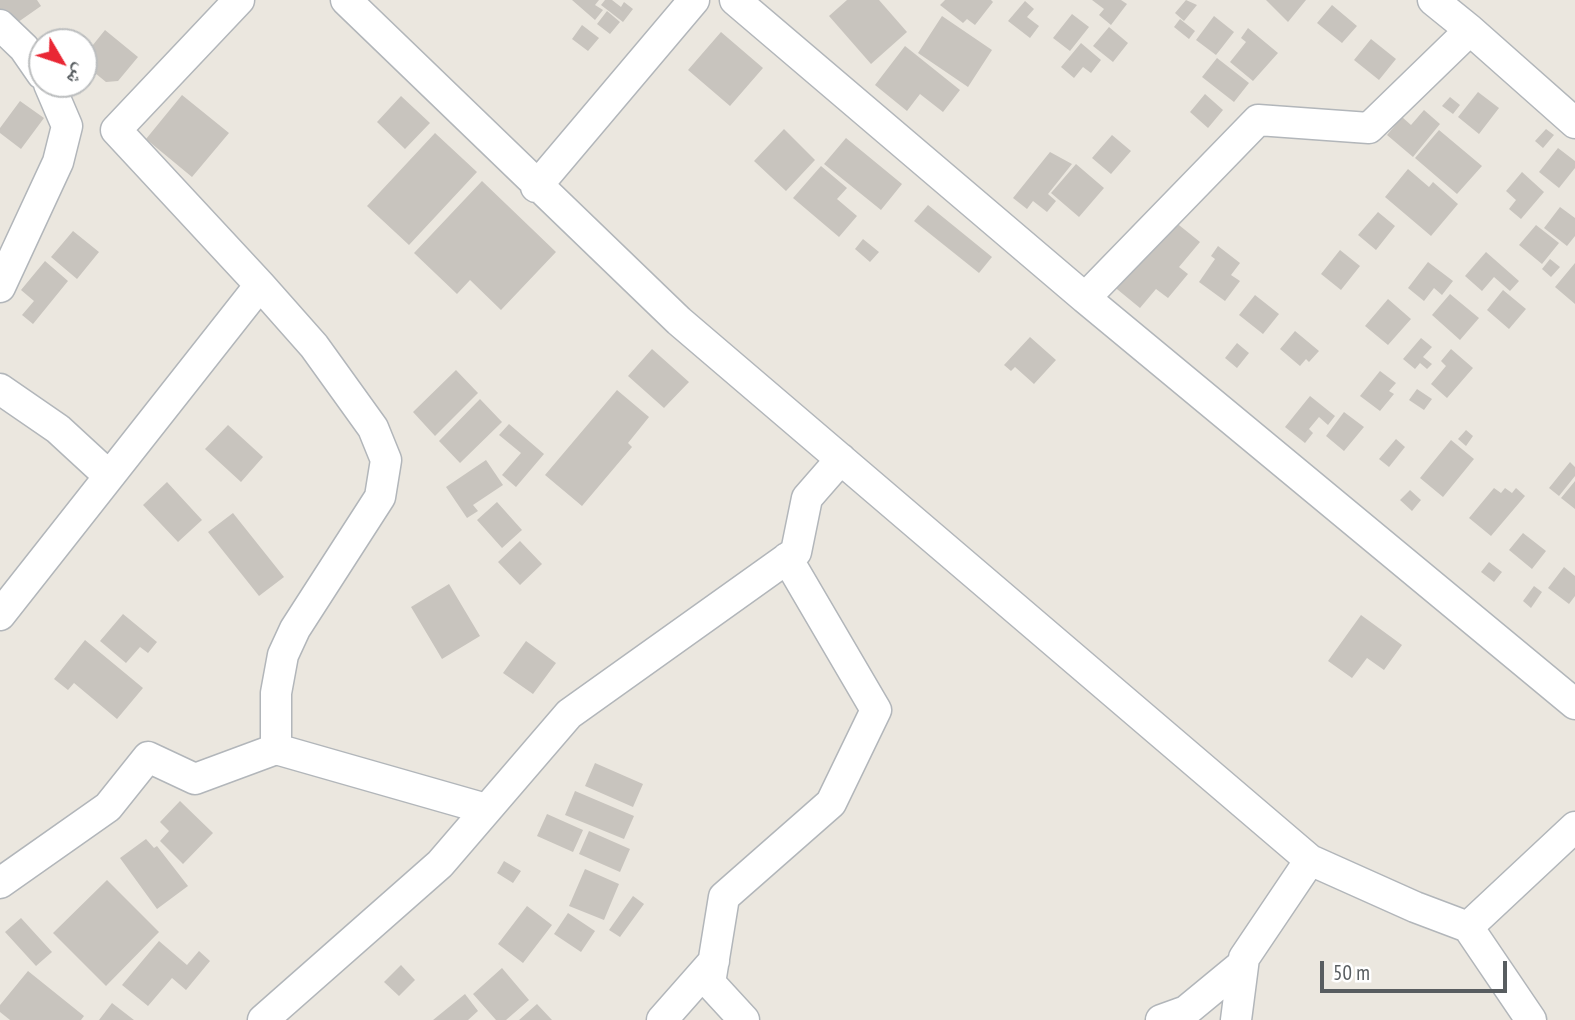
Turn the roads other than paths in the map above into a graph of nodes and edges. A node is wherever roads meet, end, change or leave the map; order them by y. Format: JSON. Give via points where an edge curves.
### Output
{"nodes":[{"id":1,"x":239,"y":0,"type":"edge"},
{"id":2,"x":346,"y":0,"type":"edge"},
{"id":3,"x":694,"y":0,"type":"edge"},
{"id":4,"x":735,"y":0,"type":"edge"},
{"id":5,"x":1433,"y":0,"type":"edge"},
{"id":6,"x":0,"y":24,"type":"edge"},
{"id":7,"x":1470,"y":30,"type":"junction"},
{"id":8,"x":28,"y":54,"type":"edge"},
{"id":9,"x":54,"y":98,"type":"edge"},
{"id":10,"x":1575,"y":123,"type":"edge"},
{"id":11,"x":536,"y":187,"type":"junction"},
{"id":12,"x":260,"y":285,"type":"junction"},
{"id":13,"x":0,"y":287,"type":"edge"},
{"id":14,"x":1085,"y":298,"type":"junction"},
{"id":15,"x":0,"y":389,"type":"edge"},
{"id":16,"x":841,"y":459,"type":"junction"},
{"id":17,"x":109,"y":476,"type":"junction"},
{"id":18,"x":787,"y":558,"type":"junction"},
{"id":19,"x":0,"y":615,"type":"edge"},
{"id":20,"x":1575,"y":704,"type":"edge"},
{"id":21,"x":276,"y":749,"type":"junction"},
{"id":22,"x":486,"y":809,"type":"junction"},
{"id":23,"x":1575,"y":827,"type":"edge"},
{"id":24,"x":1310,"y":860,"type":"junction"},
{"id":25,"x":0,"y":883,"type":"edge"},
{"id":26,"x":1468,"y":927,"type":"junction"},
{"id":27,"x":714,"y":961,"type":"junction"},
{"id":28,"x":1243,"y":964,"type":"junction"},
{"id":29,"x":263,"y":1020,"type":"edge"},
{"id":30,"x":662,"y":1020,"type":"edge"},
{"id":31,"x":744,"y":1020,"type":"edge"},
{"id":32,"x":1161,"y":1020,"type":"edge"},
{"id":33,"x":1236,"y":1020,"type":"edge"},
{"id":34,"x":1531,"y":1020,"type":"edge"}],
"edges":[{"from":1,"to":12,"type":"street","via":[[116,130]]},
{"from":2,"to":11,"type":"street"},
{"from":3,"to":11,"type":"street"},
{"from":4,"to":14,"type":"street"},
{"from":5,"to":7,"type":"street"},
{"from":6,"to":8,"type":"street"},
{"from":7,"to":10,"type":"street"},
{"from":7,"to":14,"type":"street","via":[[1368,128],[1258,120]]},
{"from":9,"to":13,"type":"street","via":[[67,126],[58,162]]},
{"from":11,"to":16,"type":"street","via":[[678,321]]},
{"from":12,"to":17,"type":"street"},
{"from":12,"to":21,"type":"street","via":[[314,346],[373,428],[386,460],[380,497],[295,629],[283,656],[276,692]]},
{"from":14,"to":20,"type":"street"},
{"from":15,"to":17,"type":"street","via":[[58,429]]},
{"from":16,"to":18,"type":"street","via":[[807,498],[796,552]]},
{"from":16,"to":24,"type":"street"},
{"from":17,"to":19,"type":"street"},
{"from":18,"to":22,"type":"street","via":[[569,714]]},
{"from":18,"to":27,"type":"street","via":[[876,710],[831,803],[724,897]]},
{"from":21,"to":22,"type":"street"},
{"from":21,"to":25,"type":"street","via":[[195,779],[148,757],[108,807]]},
{"from":22,"to":29,"type":"street","via":[[440,864]]},
{"from":23,"to":26,"type":"street"},
{"from":24,"to":26,"type":"street"},
{"from":24,"to":28,"type":"street"},
{"from":26,"to":34,"type":"street"},
{"from":27,"to":30,"type":"street"},
{"from":27,"to":31,"type":"street","via":[[710,984]]},
{"from":28,"to":32,"type":"street","via":[[1186,1011]]},
{"from":28,"to":33,"type":"street"}]}
